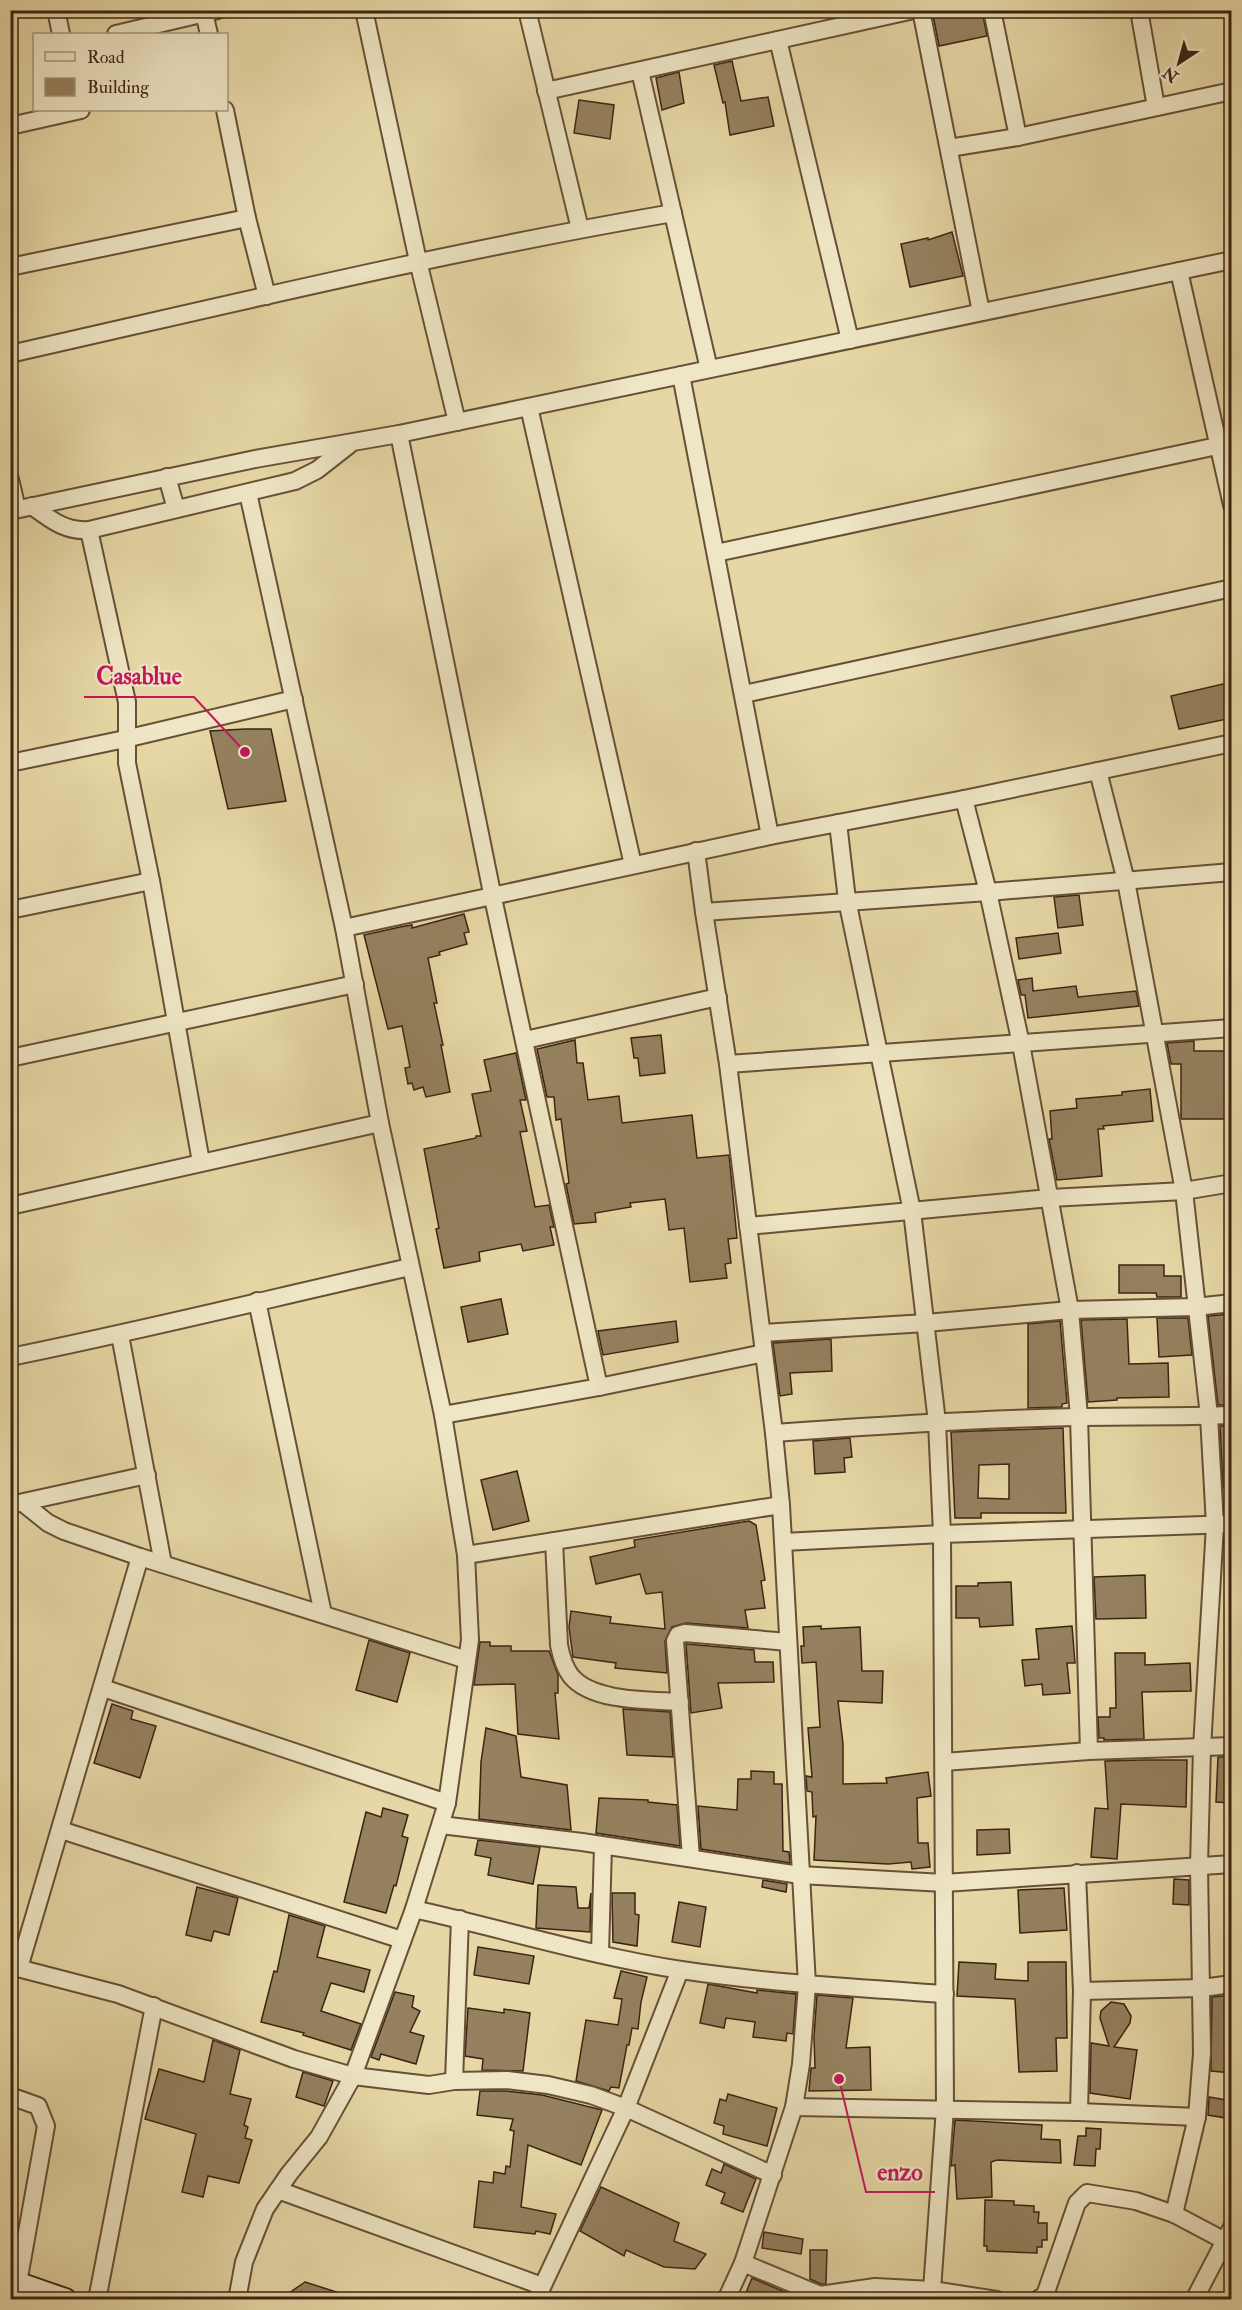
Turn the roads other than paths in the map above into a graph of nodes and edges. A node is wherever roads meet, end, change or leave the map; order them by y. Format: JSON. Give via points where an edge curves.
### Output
{"nodes":[{"id":1,"x":56,"y":10,"type":"edge"},
{"id":2,"x":364,"y":10,"type":"edge"},
{"id":3,"x":527,"y":10,"type":"edge"},
{"id":4,"x":914,"y":10,"type":"edge"},
{"id":5,"x":921,"y":10,"type":"edge"},
{"id":6,"x":992,"y":10,"type":"edge"},
{"id":7,"x":1139,"y":10,"type":"edge"},
{"id":8,"x":211,"y":12,"type":"edge"},
{"id":9,"x":61,"y":33,"type":"edge"},
{"id":10,"x":120,"y":33,"type":"edge"},
{"id":11,"x":209,"y":33,"type":"edge"},
{"id":12,"x":778,"y":40,"type":"junction"},
{"id":13,"x":640,"y":71,"type":"junction"},
{"id":14,"x":546,"y":91,"type":"junction"},
{"id":15,"x":1232,"y":91,"type":"edge"},
{"id":16,"x":1156,"y":107,"type":"junction"},
{"id":17,"x":73,"y":111,"type":"edge"},
{"id":18,"x":225,"y":111,"type":"edge"},
{"id":19,"x":10,"y":126,"type":"edge"},
{"id":20,"x":1018,"y":137,"type":"junction"},
{"id":21,"x":949,"y":148,"type":"junction"},
{"id":22,"x":673,"y":213,"type":"junction"},
{"id":23,"x":247,"y":218,"type":"junction"},
{"id":24,"x":580,"y":229,"type":"junction"},
{"id":25,"x":1232,"y":260,"type":"edge"},
{"id":26,"x":418,"y":261,"type":"junction"},
{"id":27,"x":10,"y":267,"type":"edge"},
{"id":28,"x":1179,"y":271,"type":"junction"},
{"id":29,"x":267,"y":296,"type":"junction"},
{"id":30,"x":981,"y":312,"type":"junction"},
{"id":31,"x":850,"y":340,"type":"junction"},
{"id":32,"x":10,"y":354,"type":"edge"},
{"id":33,"x":709,"y":369,"type":"junction"},
{"id":34,"x":681,"y":375,"type":"junction"},
{"id":35,"x":529,"y":407,"type":"junction"},
{"id":36,"x":457,"y":422,"type":"junction"},
{"id":37,"x":399,"y":434,"type":"junction"},
{"id":38,"x":352,"y":442,"type":"junction"},
{"id":39,"x":1217,"y":446,"type":"junction"},
{"id":40,"x":167,"y":477,"type":"junction"},
{"id":41,"x":10,"y":479,"type":"edge"},
{"id":42,"x":248,"y":494,"type":"junction"},
{"id":43,"x":1232,"y":505,"type":"edge"},
{"id":44,"x":20,"y":508,"type":"edge"},
{"id":45,"x":176,"y":509,"type":"junction"},
{"id":46,"x":89,"y":530,"type":"junction"},
{"id":47,"x":716,"y":553,"type":"junction"},
{"id":48,"x":1232,"y":588,"type":"edge"},
{"id":49,"x":744,"y":694,"type":"junction"},
{"id":50,"x":294,"y":699,"type":"junction"},
{"id":51,"x":125,"y":739,"type":"junction"},
{"id":52,"x":1232,"y":743,"type":"edge"},
{"id":53,"x":10,"y":763,"type":"edge"},
{"id":54,"x":1098,"y":771,"type":"junction"},
{"id":55,"x":964,"y":799,"type":"junction"},
{"id":56,"x":838,"y":823,"type":"junction"},
{"id":57,"x":770,"y":836,"type":"junction"},
{"id":58,"x":696,"y":851,"type":"junction"},
{"id":59,"x":633,"y":865,"type":"junction"},
{"id":60,"x":1232,"y":872,"type":"edge"},
{"id":61,"x":151,"y":880,"type":"junction"},
{"id":62,"x":1126,"y":880,"type":"junction"},
{"id":63,"x":988,"y":892,"type":"junction"},
{"id":64,"x":493,"y":897,"type":"junction"},
{"id":65,"x":847,"y":900,"type":"junction"},
{"id":66,"x":10,"y":910,"type":"edge"},
{"id":67,"x":704,"y":912,"type":"junction"},
{"id":68,"x":344,"y":928,"type":"junction"},
{"id":69,"x":355,"y":984,"type":"junction"},
{"id":70,"x":718,"y":997,"type":"junction"},
{"id":71,"x":177,"y":1023,"type":"junction"},
{"id":72,"x":1232,"y":1028,"type":"edge"},
{"id":73,"x":1155,"y":1035,"type":"junction"},
{"id":74,"x":525,"y":1040,"type":"junction"},
{"id":75,"x":1021,"y":1044,"type":"junction"},
{"id":76,"x":879,"y":1052,"type":"junction"},
{"id":77,"x":10,"y":1058,"type":"edge"},
{"id":78,"x":728,"y":1064,"type":"junction"},
{"id":79,"x":380,"y":1123,"type":"junction"},
{"id":80,"x":201,"y":1162,"type":"junction"},
{"id":81,"x":1232,"y":1183,"type":"edge"},
{"id":82,"x":1184,"y":1191,"type":"junction"},
{"id":83,"x":1050,"y":1198,"type":"junction"},
{"id":84,"x":10,"y":1206,"type":"edge"},
{"id":85,"x":912,"y":1211,"type":"junction"},
{"id":86,"x":748,"y":1226,"type":"junction"},
{"id":87,"x":410,"y":1267,"type":"junction"},
{"id":88,"x":257,"y":1301,"type":"junction"},
{"id":89,"x":1232,"y":1303,"type":"edge"},
{"id":90,"x":1195,"y":1307,"type":"junction"},
{"id":91,"x":1070,"y":1310,"type":"junction"},
{"id":92,"x":926,"y":1323,"type":"junction"},
{"id":93,"x":762,"y":1333,"type":"junction"},
{"id":94,"x":120,"y":1335,"type":"junction"},
{"id":95,"x":764,"y":1353,"type":"junction"},
{"id":96,"x":10,"y":1357,"type":"edge"},
{"id":97,"x":599,"y":1387,"type":"junction"},
{"id":98,"x":443,"y":1415,"type":"junction"},
{"id":99,"x":1232,"y":1415,"type":"edge"},
{"id":100,"x":1209,"y":1416,"type":"junction"},
{"id":101,"x":1079,"y":1417,"type":"junction"},
{"id":102,"x":937,"y":1422,"type":"junction"},
{"id":103,"x":774,"y":1433,"type":"junction"},
{"id":104,"x":147,"y":1475,"type":"junction"},
{"id":105,"x":17,"y":1504,"type":"edge"},
{"id":106,"x":781,"y":1505,"type":"junction"},
{"id":107,"x":1223,"y":1525,"type":"edge"},
{"id":108,"x":1083,"y":1530,"type":"junction"},
{"id":109,"x":942,"y":1534,"type":"junction"},
{"id":110,"x":554,"y":1541,"type":"junction"},
{"id":111,"x":783,"y":1542,"type":"junction"},
{"id":112,"x":466,"y":1555,"type":"junction"},
{"id":113,"x":140,"y":1557,"type":"junction"},
{"id":114,"x":163,"y":1564,"type":"junction"},
{"id":115,"x":323,"y":1614,"type":"junction"},
{"id":116,"x":788,"y":1642,"type":"junction"},
{"id":117,"x":467,"y":1660,"type":"junction"},
{"id":118,"x":102,"y":1688,"type":"junction"},
{"id":119,"x":680,"y":1702,"type":"junction"},
{"id":120,"x":1232,"y":1746,"type":"edge"},
{"id":121,"x":1202,"y":1748,"type":"junction"},
{"id":122,"x":1089,"y":1751,"type":"junction"},
{"id":123,"x":944,"y":1761,"type":"junction"},
{"id":124,"x":447,"y":1803,"type":"junction"},
{"id":125,"x":441,"y":1824,"type":"junction"},
{"id":126,"x":61,"y":1830,"type":"junction"},
{"id":127,"x":603,"y":1846,"type":"junction"},
{"id":128,"x":691,"y":1858,"type":"junction"},
{"id":129,"x":1232,"y":1864,"type":"edge"},
{"id":130,"x":1199,"y":1866,"type":"junction"},
{"id":131,"x":1077,"y":1873,"type":"junction"},
{"id":132,"x":800,"y":1875,"type":"junction"},
{"id":133,"x":944,"y":1883,"type":"junction"},
{"id":134,"x":414,"y":1909,"type":"junction"},
{"id":135,"x":460,"y":1919,"type":"junction"},
{"id":136,"x":402,"y":1940,"type":"junction"},
{"id":137,"x":600,"y":1953,"type":"junction"},
{"id":138,"x":15,"y":1967,"type":"edge"},
{"id":139,"x":680,"y":1970,"type":"junction"},
{"id":140,"x":1232,"y":1984,"type":"edge"},
{"id":141,"x":807,"y":1985,"type":"junction"},
{"id":142,"x":1202,"y":1988,"type":"junction"},
{"id":143,"x":1082,"y":1991,"type":"junction"},
{"id":144,"x":945,"y":1994,"type":"junction"},
{"id":145,"x":154,"y":2006,"type":"junction"},
{"id":146,"x":353,"y":2076,"type":"junction"},
{"id":147,"x":454,"y":2081,"type":"junction"},
{"id":148,"x":10,"y":2096,"type":"edge"},
{"id":149,"x":794,"y":2107,"type":"junction"},
{"id":150,"x":626,"y":2108,"type":"junction"},
{"id":151,"x":945,"y":2108,"type":"junction"},
{"id":152,"x":1079,"y":2112,"type":"junction"},
{"id":153,"x":1197,"y":2117,"type":"junction"},
{"id":154,"x":773,"y":2175,"type":"junction"},
{"id":155,"x":278,"y":2190,"type":"junction"},
{"id":156,"x":1174,"y":2214,"type":"junction"},
{"id":157,"x":1228,"y":2234,"type":"edge"},
{"id":158,"x":743,"y":2264,"type":"junction"},
{"id":159,"x":14,"y":2282,"type":"edge"},
{"id":160,"x":932,"y":2290,"type":"junction"},
{"id":161,"x":539,"y":2293,"type":"edge"},
{"id":162,"x":873,"y":2293,"type":"edge"},
{"id":163,"x":65,"y":2300,"type":"edge"},
{"id":164,"x":97,"y":2300,"type":"edge"},
{"id":165,"x":237,"y":2300,"type":"edge"},
{"id":166,"x":726,"y":2300,"type":"edge"},
{"id":167,"x":996,"y":2300,"type":"edge"},
{"id":168,"x":1037,"y":2300,"type":"edge"},
{"id":169,"x":1194,"y":2300,"type":"edge"}],
"edges":[{"from":1,"to":9,"type":"street"},
{"from":2,"to":26,"type":"street"},
{"from":3,"to":14,"type":"street"},
{"from":4,"to":12,"type":"street"},
{"from":5,"to":21,"type":"street"},
{"from":6,"to":20,"type":"street"},
{"from":7,"to":16,"type":"street"},
{"from":8,"to":10,"type":"street"},
{"from":8,"to":11,"type":"street"},
{"from":12,"to":13,"type":"street"},
{"from":12,"to":31,"type":"street"},
{"from":13,"to":14,"type":"street"},
{"from":13,"to":22,"type":"street"},
{"from":14,"to":24,"type":"street"},
{"from":15,"to":16,"type":"street"},
{"from":16,"to":20,"type":"street"},
{"from":17,"to":19,"type":"street"},
{"from":18,"to":23,"type":"street"},
{"from":20,"to":21,"type":"street"},
{"from":21,"to":30,"type":"street"},
{"from":22,"to":24,"type":"street"},
{"from":22,"to":33,"type":"street"},
{"from":23,"to":27,"type":"street"},
{"from":23,"to":29,"type":"street"},
{"from":24,"to":26,"type":"street"},
{"from":25,"to":28,"type":"street"},
{"from":26,"to":29,"type":"street"},
{"from":26,"to":36,"type":"street"},
{"from":28,"to":30,"type":"street"},
{"from":28,"to":39,"type":"street"},
{"from":29,"to":32,"type":"street"},
{"from":30,"to":31,"type":"street"},
{"from":31,"to":33,"type":"street"},
{"from":33,"to":34,"type":"street"},
{"from":34,"to":35,"type":"street"},
{"from":34,"to":47,"type":"street"},
{"from":35,"to":36,"type":"street"},
{"from":35,"to":59,"type":"street"},
{"from":36,"to":37,"type":"street"},
{"from":37,"to":38,"type":"street"},
{"from":37,"to":64,"type":"street"},
{"from":38,"to":40,"type":"street"},
{"from":38,"to":42,"type":"street","via":[[305,477]]},
{"from":39,"to":43,"type":"street"},
{"from":39,"to":47,"type":"street"},
{"from":40,"to":44,"type":"street"},
{"from":40,"to":45,"type":"street"},
{"from":41,"to":44,"type":"street"},
{"from":42,"to":45,"type":"street"},
{"from":42,"to":50,"type":"street"},
{"from":44,"to":46,"type":"street","via":[[70,529]]},
{"from":45,"to":46,"type":"street"},
{"from":46,"to":51,"type":"street","via":[[127,702]]},
{"from":47,"to":49,"type":"street"},
{"from":48,"to":49,"type":"street"},
{"from":49,"to":57,"type":"street"},
{"from":50,"to":51,"type":"street"},
{"from":50,"to":68,"type":"street"},
{"from":51,"to":53,"type":"street"},
{"from":51,"to":61,"type":"street"},
{"from":52,"to":54,"type":"street"},
{"from":54,"to":55,"type":"street"},
{"from":54,"to":62,"type":"street"},
{"from":55,"to":56,"type":"street"},
{"from":55,"to":63,"type":"street"},
{"from":56,"to":57,"type":"street"},
{"from":56,"to":65,"type":"street"},
{"from":57,"to":58,"type":"street"},
{"from":58,"to":59,"type":"street"},
{"from":58,"to":67,"type":"street"},
{"from":59,"to":64,"type":"street"},
{"from":60,"to":62,"type":"street"},
{"from":61,"to":66,"type":"street"},
{"from":61,"to":71,"type":"street"},
{"from":62,"to":63,"type":"street"},
{"from":62,"to":73,"type":"street"},
{"from":63,"to":65,"type":"street"},
{"from":63,"to":75,"type":"street"},
{"from":64,"to":68,"type":"street"},
{"from":64,"to":74,"type":"street"},
{"from":65,"to":67,"type":"street"},
{"from":65,"to":76,"type":"street"},
{"from":67,"to":70,"type":"street"},
{"from":68,"to":69,"type":"street"},
{"from":69,"to":71,"type":"street"},
{"from":69,"to":79,"type":"street"},
{"from":70,"to":74,"type":"street"},
{"from":70,"to":78,"type":"street"},
{"from":71,"to":77,"type":"street"},
{"from":71,"to":80,"type":"street"},
{"from":72,"to":73,"type":"street"},
{"from":73,"to":75,"type":"street"},
{"from":73,"to":82,"type":"street"},
{"from":74,"to":97,"type":"street"},
{"from":75,"to":76,"type":"street"},
{"from":75,"to":83,"type":"street"},
{"from":76,"to":78,"type":"street"},
{"from":76,"to":85,"type":"street"},
{"from":78,"to":86,"type":"street"},
{"from":79,"to":80,"type":"street"},
{"from":79,"to":87,"type":"street"},
{"from":80,"to":84,"type":"street"},
{"from":81,"to":82,"type":"street"},
{"from":82,"to":83,"type":"street"},
{"from":82,"to":90,"type":"street"},
{"from":83,"to":85,"type":"street"},
{"from":83,"to":91,"type":"street"},
{"from":85,"to":86,"type":"street"},
{"from":85,"to":92,"type":"street"},
{"from":86,"to":93,"type":"street"},
{"from":87,"to":88,"type":"street"},
{"from":87,"to":98,"type":"street"},
{"from":88,"to":94,"type":"street"},
{"from":88,"to":115,"type":"street"},
{"from":89,"to":90,"type":"street"},
{"from":90,"to":91,"type":"street"},
{"from":90,"to":100,"type":"street"},
{"from":91,"to":92,"type":"street"},
{"from":91,"to":101,"type":"street"},
{"from":92,"to":93,"type":"street"},
{"from":92,"to":102,"type":"street"},
{"from":93,"to":95,"type":"street"},
{"from":94,"to":96,"type":"street"},
{"from":94,"to":104,"type":"street"},
{"from":95,"to":97,"type":"street"},
{"from":95,"to":103,"type":"street"},
{"from":97,"to":98,"type":"street"},
{"from":98,"to":112,"type":"street"},
{"from":99,"to":100,"type":"street"},
{"from":100,"to":101,"type":"street"},
{"from":100,"to":107,"type":"street"},
{"from":101,"to":102,"type":"street"},
{"from":101,"to":108,"type":"street"},
{"from":102,"to":103,"type":"street"},
{"from":102,"to":109,"type":"street"},
{"from":103,"to":106,"type":"street"},
{"from":104,"to":105,"type":"street"},
{"from":104,"to":114,"type":"street"},
{"from":105,"to":113,"type":"street","via":[[48,1523]]},
{"from":106,"to":110,"type":"street"},
{"from":106,"to":111,"type":"street"},
{"from":107,"to":108,"type":"street"},
{"from":107,"to":121,"type":"street"},
{"from":108,"to":109,"type":"street"},
{"from":108,"to":122,"type":"street"},
{"from":109,"to":111,"type":"street"},
{"from":109,"to":123,"type":"street"},
{"from":110,"to":112,"type":"street"},
{"from":110,"to":119,"type":"street","via":[[559,1645],[572,1677],[596,1692]]},
{"from":111,"to":116,"type":"street"},
{"from":112,"to":117,"type":"street","via":[[470,1626]]},
{"from":113,"to":114,"type":"street"},
{"from":113,"to":118,"type":"street"},
{"from":114,"to":115,"type":"street"},
{"from":115,"to":117,"type":"street"},
{"from":116,"to":119,"type":"street","via":[[678,1635],[675,1641]]},
{"from":116,"to":132,"type":"street"},
{"from":117,"to":124,"type":"street"},
{"from":118,"to":124,"type":"street"},
{"from":118,"to":126,"type":"street"},
{"from":119,"to":128,"type":"street"},
{"from":120,"to":121,"type":"street"},
{"from":121,"to":122,"type":"street"},
{"from":121,"to":130,"type":"street"},
{"from":122,"to":123,"type":"street"},
{"from":123,"to":133,"type":"street"},
{"from":124,"to":125,"type":"street"},
{"from":125,"to":127,"type":"street"},
{"from":125,"to":134,"type":"street"},
{"from":126,"to":136,"type":"street"},
{"from":126,"to":138,"type":"street"},
{"from":127,"to":128,"type":"street"},
{"from":127,"to":137,"type":"street"},
{"from":128,"to":132,"type":"street"},
{"from":129,"to":130,"type":"street"},
{"from":130,"to":131,"type":"street"},
{"from":130,"to":142,"type":"street"},
{"from":131,"to":133,"type":"street"},
{"from":131,"to":143,"type":"street"},
{"from":132,"to":133,"type":"street"},
{"from":132,"to":141,"type":"street"},
{"from":133,"to":144,"type":"street"},
{"from":134,"to":135,"type":"street"},
{"from":134,"to":136,"type":"street"},
{"from":135,"to":137,"type":"street"},
{"from":135,"to":147,"type":"street"},
{"from":136,"to":146,"type":"street"},
{"from":137,"to":139,"type":"street"},
{"from":138,"to":145,"type":"street"},
{"from":139,"to":141,"type":"street"},
{"from":139,"to":150,"type":"street"},
{"from":140,"to":142,"type":"street"},
{"from":141,"to":144,"type":"street"},
{"from":141,"to":149,"type":"street"},
{"from":142,"to":143,"type":"street"},
{"from":142,"to":153,"type":"street"},
{"from":143,"to":152,"type":"street"},
{"from":144,"to":151,"type":"street"},
{"from":145,"to":146,"type":"street","via":[[294,2059]]},
{"from":145,"to":164,"type":"street"},
{"from":146,"to":147,"type":"street","via":[[429,2085]]},
{"from":146,"to":155,"type":"street","via":[[319,2137]]},
{"from":147,"to":150,"type":"street","via":[[507,2080],[548,2085]]},
{"from":148,"to":159,"type":"street","via":[[38,2106],[46,2126]]},
{"from":149,"to":151,"type":"street"},
{"from":149,"to":154,"type":"street"},
{"from":150,"to":154,"type":"street"},
{"from":150,"to":161,"type":"street"},
{"from":151,"to":152,"type":"street"},
{"from":151,"to":160,"type":"street"},
{"from":152,"to":153,"type":"street"},
{"from":153,"to":156,"type":"street"},
{"from":154,"to":158,"type":"street"},
{"from":155,"to":161,"type":"street"},
{"from":155,"to":165,"type":"street","via":[[265,2209],[244,2262]]},
{"from":156,"to":157,"type":"street"},
{"from":156,"to":168,"type":"street","via":[[1136,2201],[1092,2192],[1083,2195],[1046,2295]]},
{"from":157,"to":169,"type":"street"},
{"from":158,"to":162,"type":"street","via":[[820,2295]]},
{"from":158,"to":166,"type":"street"},
{"from":159,"to":163,"type":"main road"},
{"from":160,"to":162,"type":"street"},
{"from":160,"to":167,"type":"street"}]}
